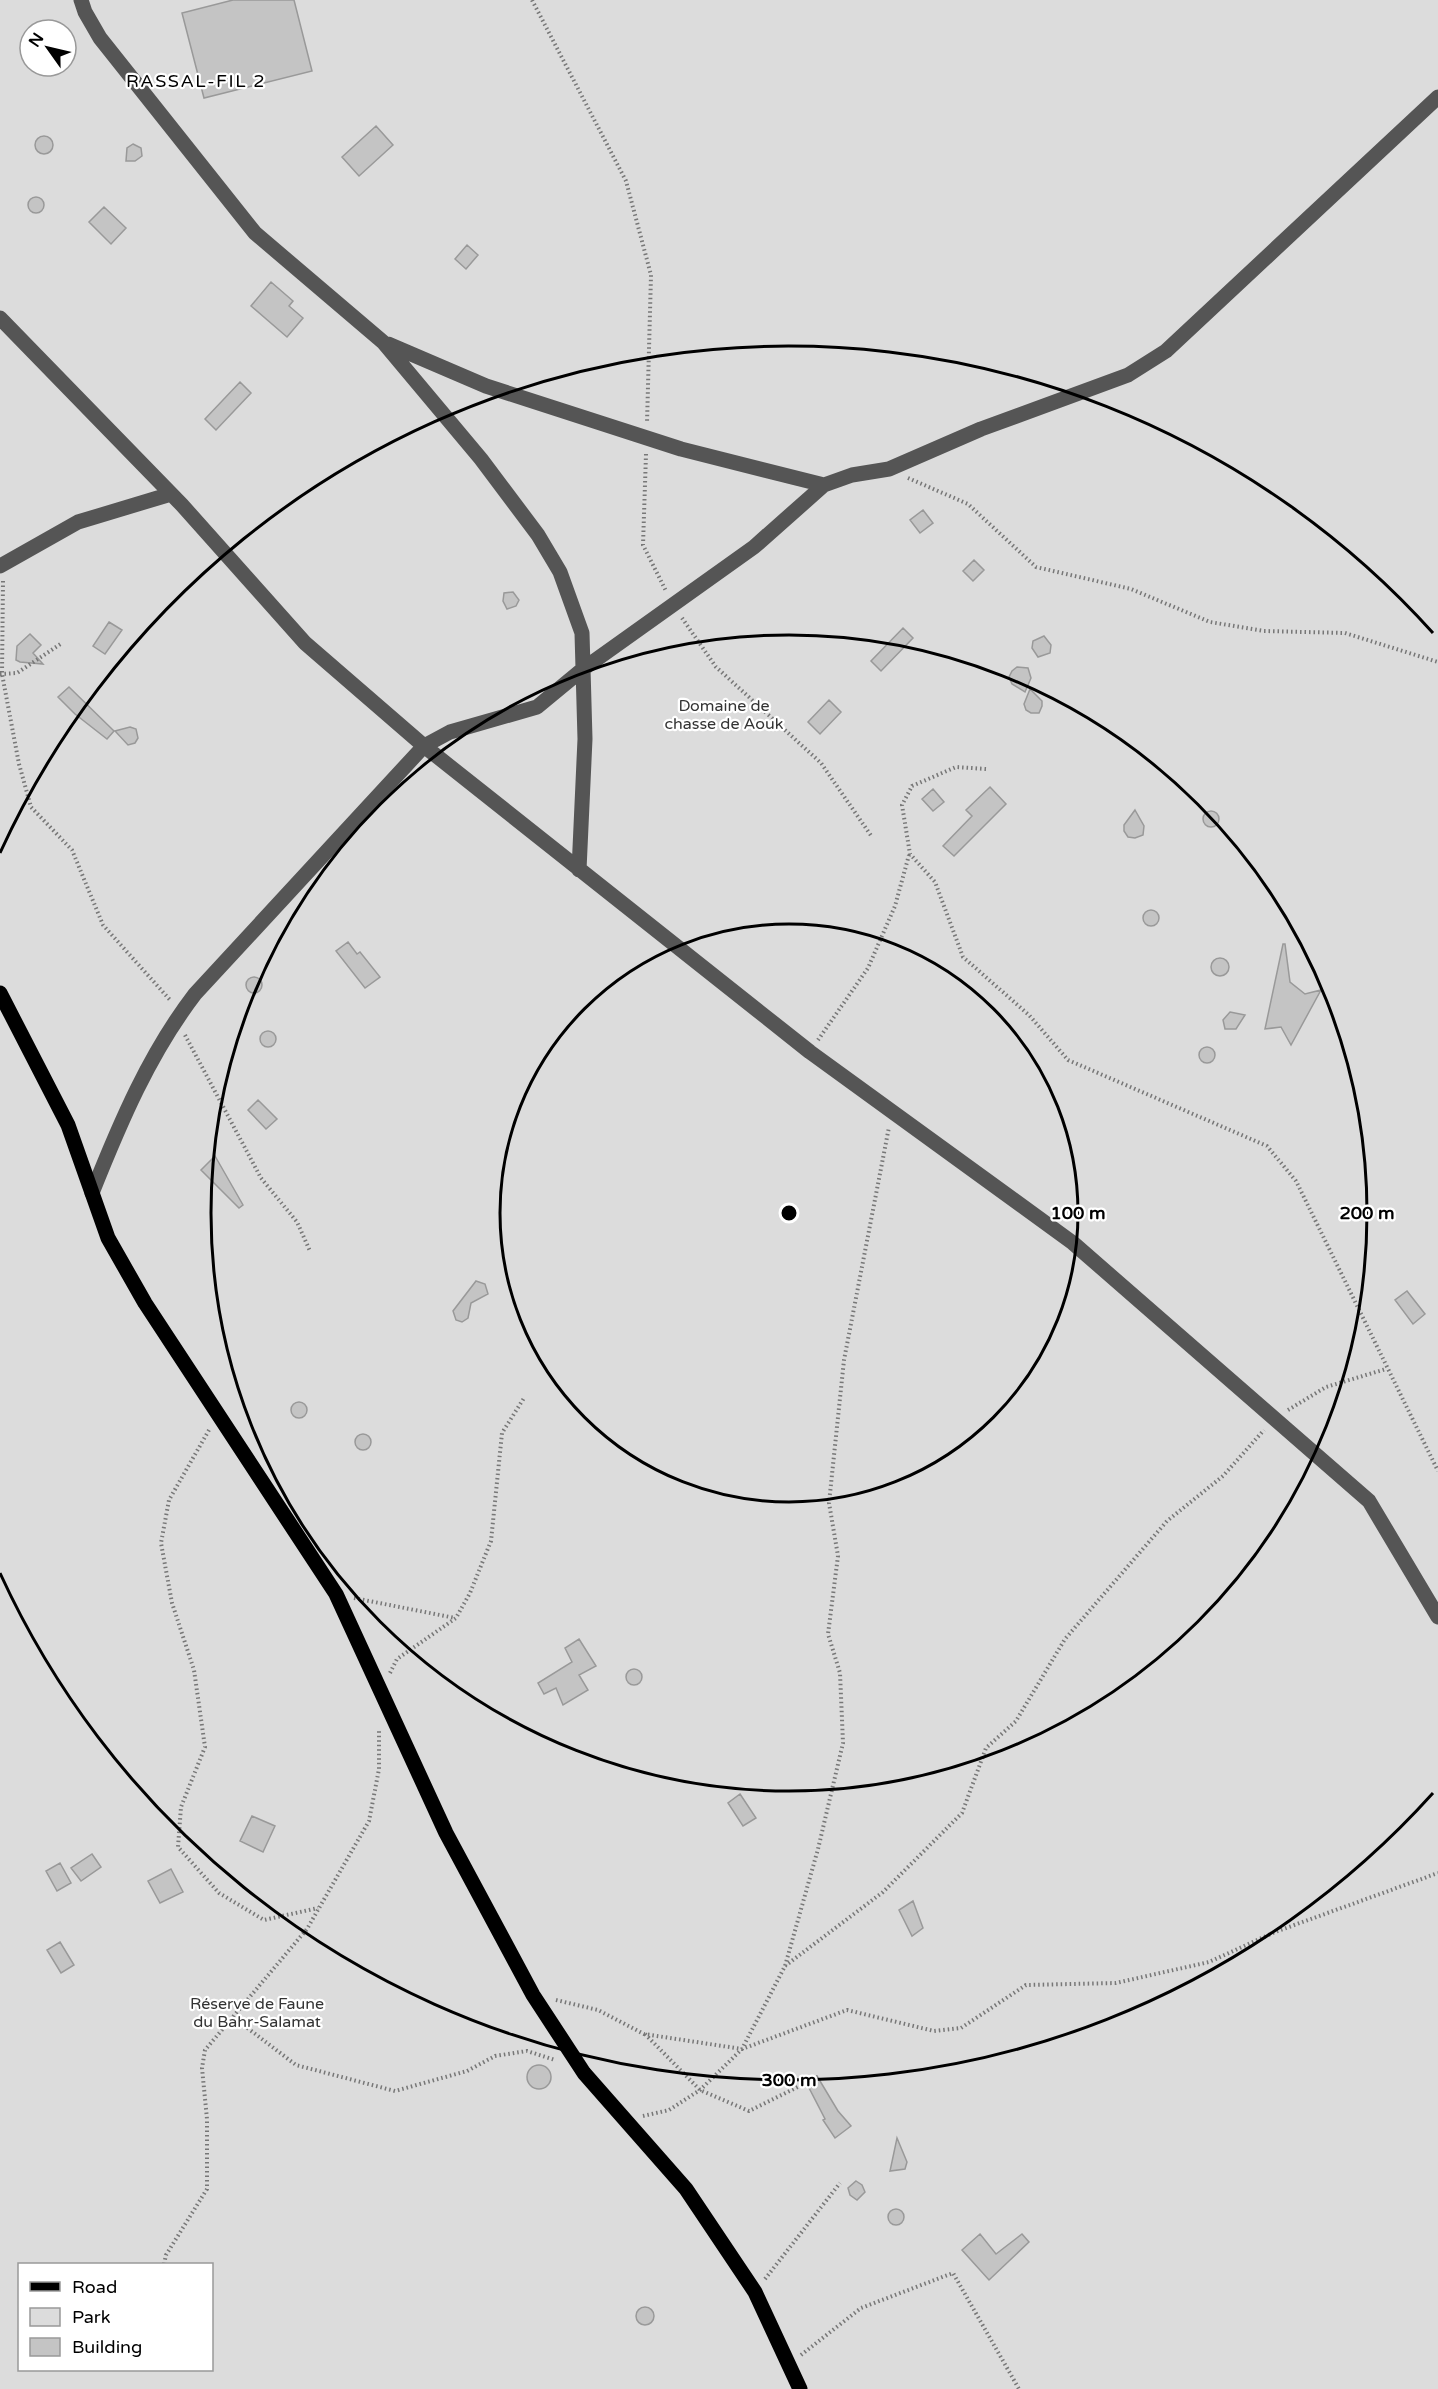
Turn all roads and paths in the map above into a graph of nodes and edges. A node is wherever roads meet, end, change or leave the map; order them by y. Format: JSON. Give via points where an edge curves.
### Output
{"nodes":[{"id":1,"x":81,"y":0,"type":"edge"},
{"id":2,"x":1438,"y":97,"type":"edge"},
{"id":3,"x":0,"y":318,"type":"edge"},
{"id":4,"x":383,"y":342,"type":"junction"},
{"id":5,"x":889,"y":469,"type":"junction"},
{"id":6,"x":824,"y":485,"type":"junction"},
{"id":7,"x":171,"y":494,"type":"junction"},
{"id":8,"x":1,"y":566,"type":"edge"},
{"id":9,"x":62,"y":643,"type":"dead end"},
{"id":10,"x":1438,"y":662,"type":"edge"},
{"id":11,"x":583,"y":669,"type":"junction"},
{"id":12,"x":1,"y":674,"type":"edge"},
{"id":13,"x":424,"y":746,"type":"junction"},
{"id":14,"x":986,"y":769,"type":"dead end"},
{"id":15,"x":910,"y":854,"type":"junction"},
{"id":16,"x":579,"y":870,"type":"junction"},
{"id":17,"x":0,"y":993,"type":"edge"},
{"id":18,"x":176,"y":1018,"type":"junction"},
{"id":19,"x":810,"y":1052,"type":"junction"},
{"id":20,"x":892,"y":1111,"type":"junction"},
{"id":21,"x":92,"y":1192,"type":"junction"},
{"id":22,"x":310,"y":1251,"type":"dead end"},
{"id":23,"x":1386,"y":1369,"type":"junction"},
{"id":24,"x":524,"y":1398,"type":"dead end"},
{"id":25,"x":219,"y":1412,"type":"junction"},
{"id":26,"x":1274,"y":1418,"type":"junction"},
{"id":27,"x":1438,"y":1471,"type":"edge"},
{"id":28,"x":336,"y":1594,"type":"junction"},
{"id":29,"x":1438,"y":1617,"type":"edge"},
{"id":30,"x":456,"y":1618,"type":"junction"},
{"id":31,"x":379,"y":1694,"type":"junction"},
{"id":32,"x":379,"y":1726,"type":"dead end"},
{"id":33,"x":1438,"y":1873,"type":"edge"},
{"id":34,"x":319,"y":1908,"type":"junction"},
{"id":35,"x":785,"y":1966,"type":"junction"},
{"id":36,"x":533,"y":1995,"type":"junction"},
{"id":37,"x":233,"y":2017,"type":"junction"},
{"id":38,"x":644,"y":2034,"type":"junction"},
{"id":39,"x":742,"y":2049,"type":"junction"},
{"id":40,"x":581,"y":2069,"type":"junction"},
{"id":41,"x":820,"y":2076,"type":"dead end"},
{"id":42,"x":700,"y":2090,"type":"junction"},
{"id":43,"x":616,"y":2110,"type":"junction"},
{"id":44,"x":840,"y":2183,"type":"dead end"},
{"id":45,"x":164,"y":2263,"type":"edge"},
{"id":46,"x":755,"y":2292,"type":"junction"},
{"id":47,"x":789,"y":2365,"type":"junction"},
{"id":48,"x":800,"y":2389,"type":"edge"},
{"id":49,"x":1019,"y":2389,"type":"edge"}],
"edges":[{"from":1,"to":4,"type":"street","via":[[100,38],[255,233]]},
{"from":2,"to":5,"type":"street","via":[[1166,351],[1128,375],[981,429]]},
{"from":3,"to":7,"type":"street"},
{"from":4,"to":6,"type":"street","via":[[486,386],[681,448]]},
{"from":4,"to":11,"type":"street","via":[[481,459],[538,535],[560,572],[582,633]]},
{"from":5,"to":6,"type":"street","via":[[852,475]]},
{"from":5,"to":10,"type":"path","via":[[968,504],[1036,567],[1131,589],[1210,622],[1264,631],[1345,633]]},
{"from":6,"to":11,"type":"street","via":[[754,547]]},
{"from":7,"to":8,"type":"street","via":[[78,522]]},
{"from":7,"to":13,"type":"street","via":[[305,643]]},
{"from":8,"to":12,"type":"path"},
{"from":9,"to":12,"type":"path","via":[[17,673]]},
{"from":11,"to":13,"type":"street","via":[[537,707],[450,732]]},
{"from":11,"to":16,"type":"street","via":[[585,739]]},
{"from":12,"to":18,"type":"path","via":[[32,807],[72,850],[103,925],[170,997]]},
{"from":13,"to":16,"type":"street"},
{"from":13,"to":18,"type":"street"},
{"from":14,"to":15,"type":"path","via":[[956,767],[912,786],[902,805]]},
{"from":15,"to":19,"type":"path","via":[[895,906],[868,968]]},
{"from":15,"to":23,"type":"path","via":[[934,882],[963,957],[1029,1015],[1068,1060],[1267,1146],[1296,1181]]},
{"from":16,"to":19,"type":"street"},
{"from":17,"to":21,"type":"main road","via":[[68,1125]]},
{"from":18,"to":21,"type":"street","via":[[124,1112]]},
{"from":18,"to":22,"type":"path","via":[[261,1178],[297,1222]]},
{"from":19,"to":20,"type":"street"},
{"from":20,"to":26,"type":"street","via":[[1072,1243]]},
{"from":20,"to":35,"type":"path","via":[[844,1360],[829,1503],[838,1556],[828,1634],[840,1673],[843,1743]]},
{"from":21,"to":25,"type":"main road","via":[[108,1238],[145,1303]]},
{"from":23,"to":26,"type":"path","via":[[1326,1387]]},
{"from":23,"to":27,"type":"path"},
{"from":24,"to":30,"type":"path","via":[[502,1433],[491,1541]]},
{"from":25,"to":28,"type":"main road"},
{"from":25,"to":34,"type":"path","via":[[169,1500],[161,1543],[172,1604],[194,1670],[205,1747],[181,1807],[178,1847],[219,1893],[264,1920]]},
{"from":26,"to":29,"type":"street","via":[[1369,1501]]},
{"from":26,"to":35,"type":"path","via":[[1223,1476],[1167,1521],[1065,1639],[1016,1721],[986,1748],[962,1813],[883,1892]]},
{"from":28,"to":30,"type":"path"},
{"from":28,"to":31,"type":"main road"},
{"from":30,"to":31,"type":"path","via":[[397,1659]]},
{"from":31,"to":36,"type":"main road","via":[[446,1833]]},
{"from":32,"to":34,"type":"path","via":[[379,1770],[369,1821]]},
{"from":33,"to":39,"type":"path","via":[[1275,1932],[1209,1962],[1116,1983],[1026,1985],[961,2028],[934,2031],[847,2010]]},
{"from":34,"to":37,"type":"path","via":[[307,1929]]},
{"from":35,"to":39,"type":"path"},
{"from":36,"to":38,"type":"path","via":[[598,2010]]},
{"from":36,"to":40,"type":"main road"},
{"from":37,"to":40,"type":"path","via":[[296,2065],[395,2091],[467,2071],[495,2056],[527,2051]]},
{"from":37,"to":45,"type":"path","via":[[205,2050],[202,2068],[207,2189]]},
{"from":38,"to":39,"type":"path"},
{"from":38,"to":42,"type":"path"},
{"from":39,"to":42,"type":"path"},
{"from":40,"to":43,"type":"main road"},
{"from":41,"to":42,"type":"path","via":[[749,2111]]},
{"from":42,"to":43,"type":"path","via":[[669,2110],[643,2116]]},
{"from":43,"to":46,"type":"main road","via":[[686,2189]]},
{"from":44,"to":46,"type":"path"},
{"from":46,"to":47,"type":"main road"},
{"from":47,"to":48,"type":"main road"},
{"from":47,"to":49,"type":"path","via":[[861,2308],[953,2273]]}]}
